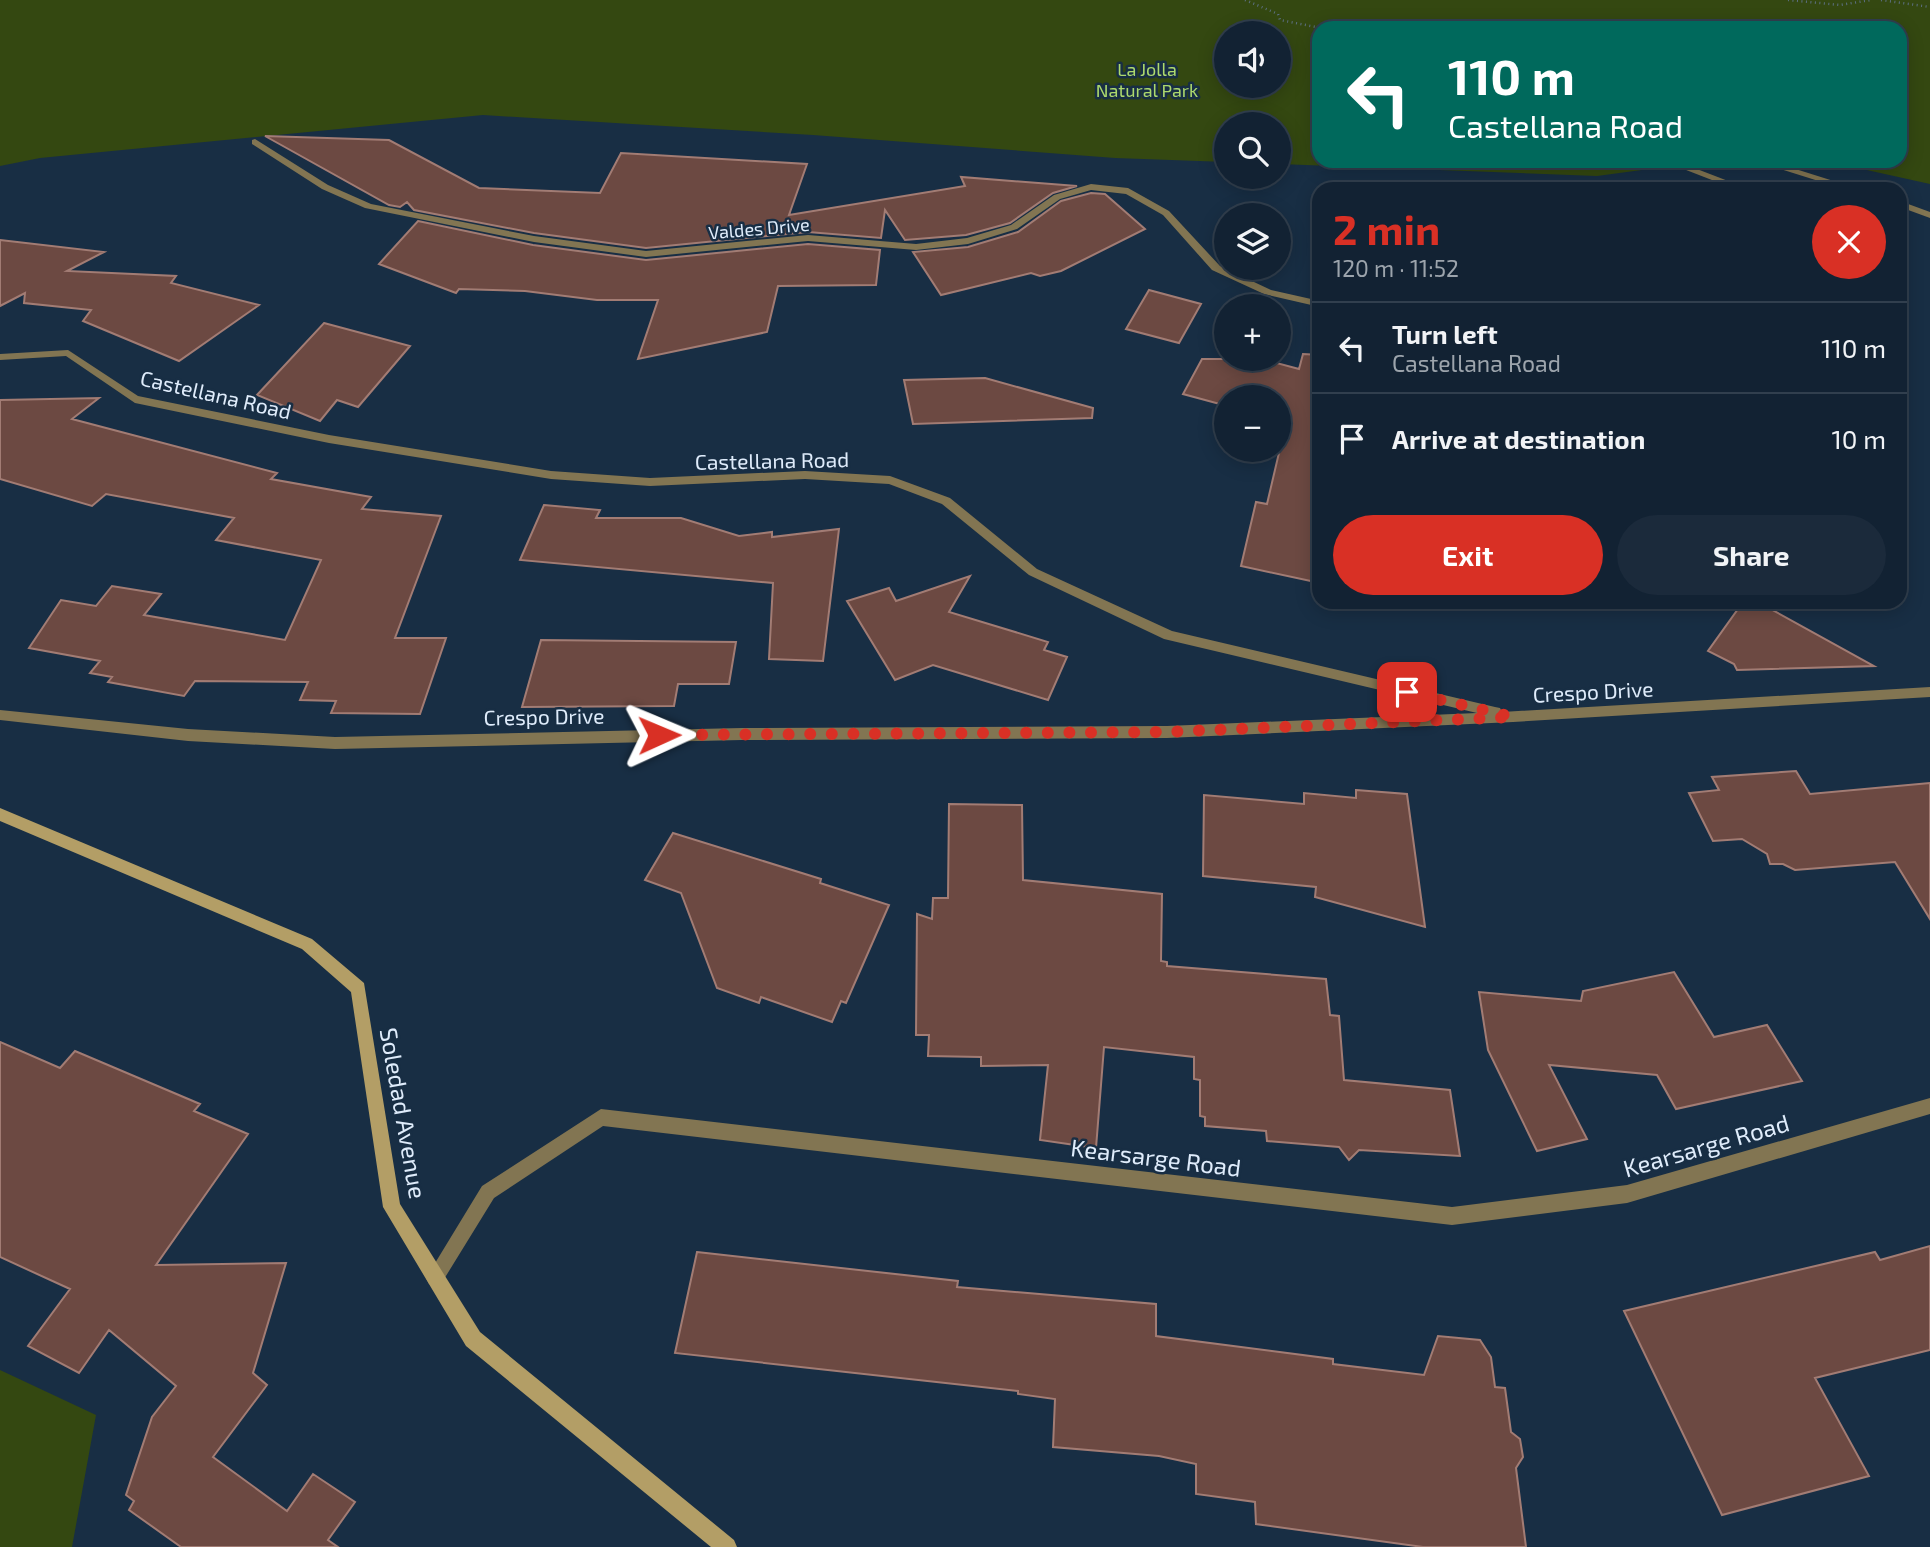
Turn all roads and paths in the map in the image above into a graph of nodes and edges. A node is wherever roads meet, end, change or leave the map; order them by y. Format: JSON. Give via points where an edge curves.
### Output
{"nodes":[{"id":1,"x":1245,"y":0,"type":"edge"},
{"id":2,"x":1788,"y":0,"type":"edge"},
{"id":3,"x":1871,"y":0,"type":"edge"},
{"id":4,"x":1881,"y":0,"type":"edge"},
{"id":5,"x":1930,"y":7,"type":"edge"},
{"id":6,"x":1312,"y":26,"type":"edge"},
{"id":7,"x":255,"y":142,"type":"dead end"},
{"id":8,"x":1687,"y":168,"type":"edge"},
{"id":9,"x":1784,"y":168,"type":"edge"},
{"id":10,"x":1725,"y":182,"type":"edge"},
{"id":11,"x":1830,"y":182,"type":"edge"},
{"id":12,"x":1907,"y":207,"type":"edge"},
{"id":13,"x":1930,"y":215,"type":"edge"},
{"id":14,"x":1312,"y":302,"type":"edge"},
{"id":15,"x":0,"y":357,"type":"edge"},
{"id":16,"x":1930,"y":692,"type":"edge"},
{"id":17,"x":0,"y":715,"type":"edge"},
{"id":18,"x":1513,"y":717,"type":"junction"},
{"id":19,"x":0,"y":814,"type":"edge"},
{"id":20,"x":1930,"y":1106,"type":"edge"},
{"id":21,"x":435,"y":1278,"type":"junction"},
{"id":22,"x":727,"y":1547,"type":"edge"}],
"edges":[{"from":1,"to":6,"type":"path","via":[[1278,14],[1280,20]]},
{"from":2,"to":3,"type":"path","via":[[1827,5]]},
{"from":4,"to":5,"type":"path"},
{"from":7,"to":14,"type":"street","name":"Valdes Drive","via":[[325,187],[368,206],[534,239],[646,254],[808,238],[916,247],[968,241],[1014,227],[1057,197],[1091,187],[1128,191],[1166,213],[1216,268],[1268,292]]},
{"from":8,"to":10,"type":"street"},
{"from":9,"to":11,"type":"street"},
{"from":12,"to":13,"type":"street"},
{"from":15,"to":18,"type":"street","name":"Castellana Road","via":[[68,353],[135,399],[329,439],[551,475],[649,482],[805,475],[890,480],[946,501],[1032,572],[1169,635]]},
{"from":16,"to":18,"type":"street","name":"Crespo Drive"},
{"from":17,"to":18,"type":"street","name":"Crespo Drive","via":[[188,735],[335,743],[701,734],[1167,732]]},
{"from":19,"to":21,"type":"street","name":"Soledad Avenue","via":[[307,944],[358,988],[392,1207]]},
{"from":20,"to":21,"type":"street","name":"Kearsarge Road","via":[[1627,1194],[1452,1216],[601,1117],[488,1192]]},
{"from":21,"to":22,"type":"street","name":"Soledad Avenue","via":[[472,1339]]}]}
